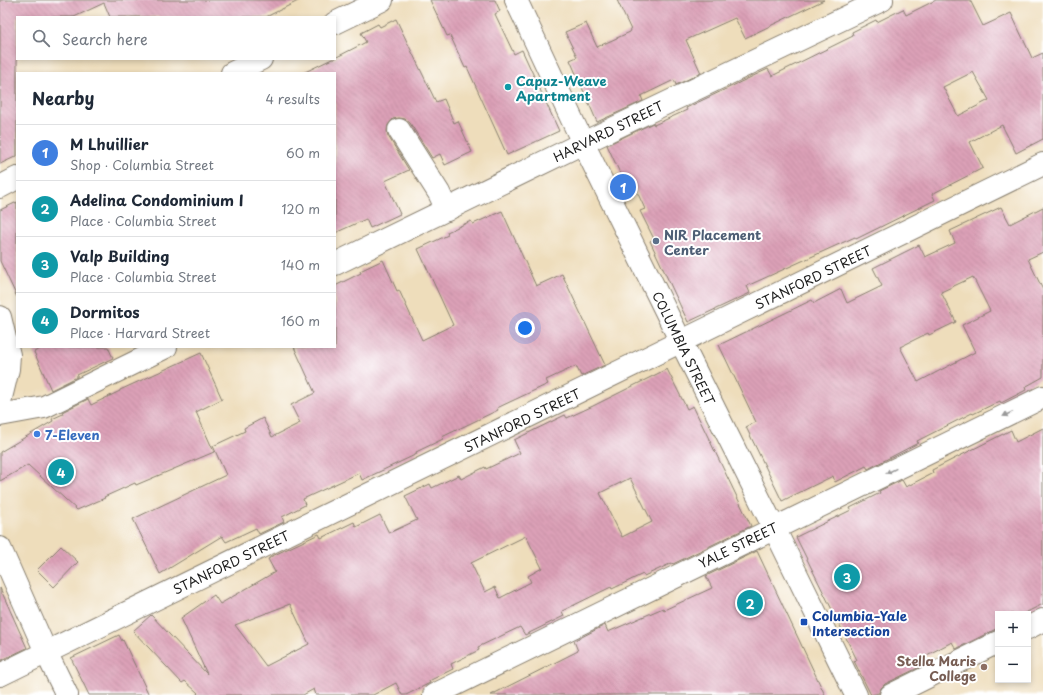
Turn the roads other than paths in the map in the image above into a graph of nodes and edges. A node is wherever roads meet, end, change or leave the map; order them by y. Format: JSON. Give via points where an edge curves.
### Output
{"nodes":[{"id":1,"x":382,"y":0,"type":"edge"},
{"id":2,"x":516,"y":0,"type":"edge"},
{"id":3,"x":882,"y":0,"type":"edge"},
{"id":4,"x":336,"y":23,"type":"edge"},
{"id":5,"x":259,"y":60,"type":"edge"},
{"id":6,"x":234,"y":72,"type":"edge"},
{"id":7,"x":399,"y":130,"type":"dead end"},
{"id":8,"x":583,"y":143,"type":"junction"},
{"id":9,"x":1043,"y":164,"type":"edge"},
{"id":10,"x":16,"y":179,"type":"edge"},
{"id":11,"x":0,"y":187,"type":"edge"},
{"id":12,"x":447,"y":210,"type":"junction"},
{"id":13,"x":336,"y":264,"type":"edge"},
{"id":14,"x":0,"y":317,"type":"edge"},
{"id":15,"x":681,"y":342,"type":"junction"},
{"id":16,"x":164,"y":348,"type":"edge"},
{"id":17,"x":1043,"y":397,"type":"edge"},
{"id":18,"x":0,"y":402,"type":"edge"},
{"id":19,"x":0,"y":415,"type":"edge"},
{"id":20,"x":774,"y":528,"type":"junction"},
{"id":21,"x":0,"y":548,"type":"edge"},
{"id":22,"x":1043,"y":620,"type":"edge"},
{"id":23,"x":1031,"y":626,"type":"edge"},
{"id":24,"x":995,"y":643,"type":"edge"},
{"id":25,"x":46,"y":652,"type":"junction"},
{"id":26,"x":0,"y":675,"type":"edge"},
{"id":27,"x":67,"y":695,"type":"edge"},
{"id":28,"x":434,"y":695,"type":"edge"},
{"id":29,"x":856,"y":695,"type":"edge"},
{"id":30,"x":891,"y":695,"type":"edge"}],
"edges":[{"from":1,"to":4,"type":"street"},
{"from":2,"to":8,"type":"street","name":"COLUMBIA STREET"},
{"from":3,"to":8,"type":"street","name":"HARVARD STREET"},
{"from":5,"to":6,"type":"street"},
{"from":7,"to":12,"type":"street"},
{"from":8,"to":12,"type":"street","name":"HARVARD STREET"},
{"from":8,"to":15,"type":"street","name":"COLUMBIA STREET"},
{"from":9,"to":15,"type":"street","name":"STANFORD STREET"},
{"from":10,"to":11,"type":"street"},
{"from":12,"to":13,"type":"street","name":"HARVARD STREET"},
{"from":14,"to":18,"type":"street","via":[[9,355]]},
{"from":15,"to":20,"type":"street","name":"COLUMBIA STREET"},
{"from":15,"to":25,"type":"street","name":"STANFORD STREET"},
{"from":16,"to":19,"type":"street","via":[[44,407]]},
{"from":17,"to":20,"type":"street","name":"YALE STREET","one_way":true},
{"from":20,"to":28,"type":"street","name":"YALE STREET"},
{"from":20,"to":29,"type":"street","name":"COLUMBIA STREET"},
{"from":21,"to":25,"type":"street"},
{"from":22,"to":23,"type":"street"},
{"from":24,"to":30,"type":"street"},
{"from":25,"to":26,"type":"street","name":"STANFORD STREET"},
{"from":25,"to":27,"type":"street"}]}
